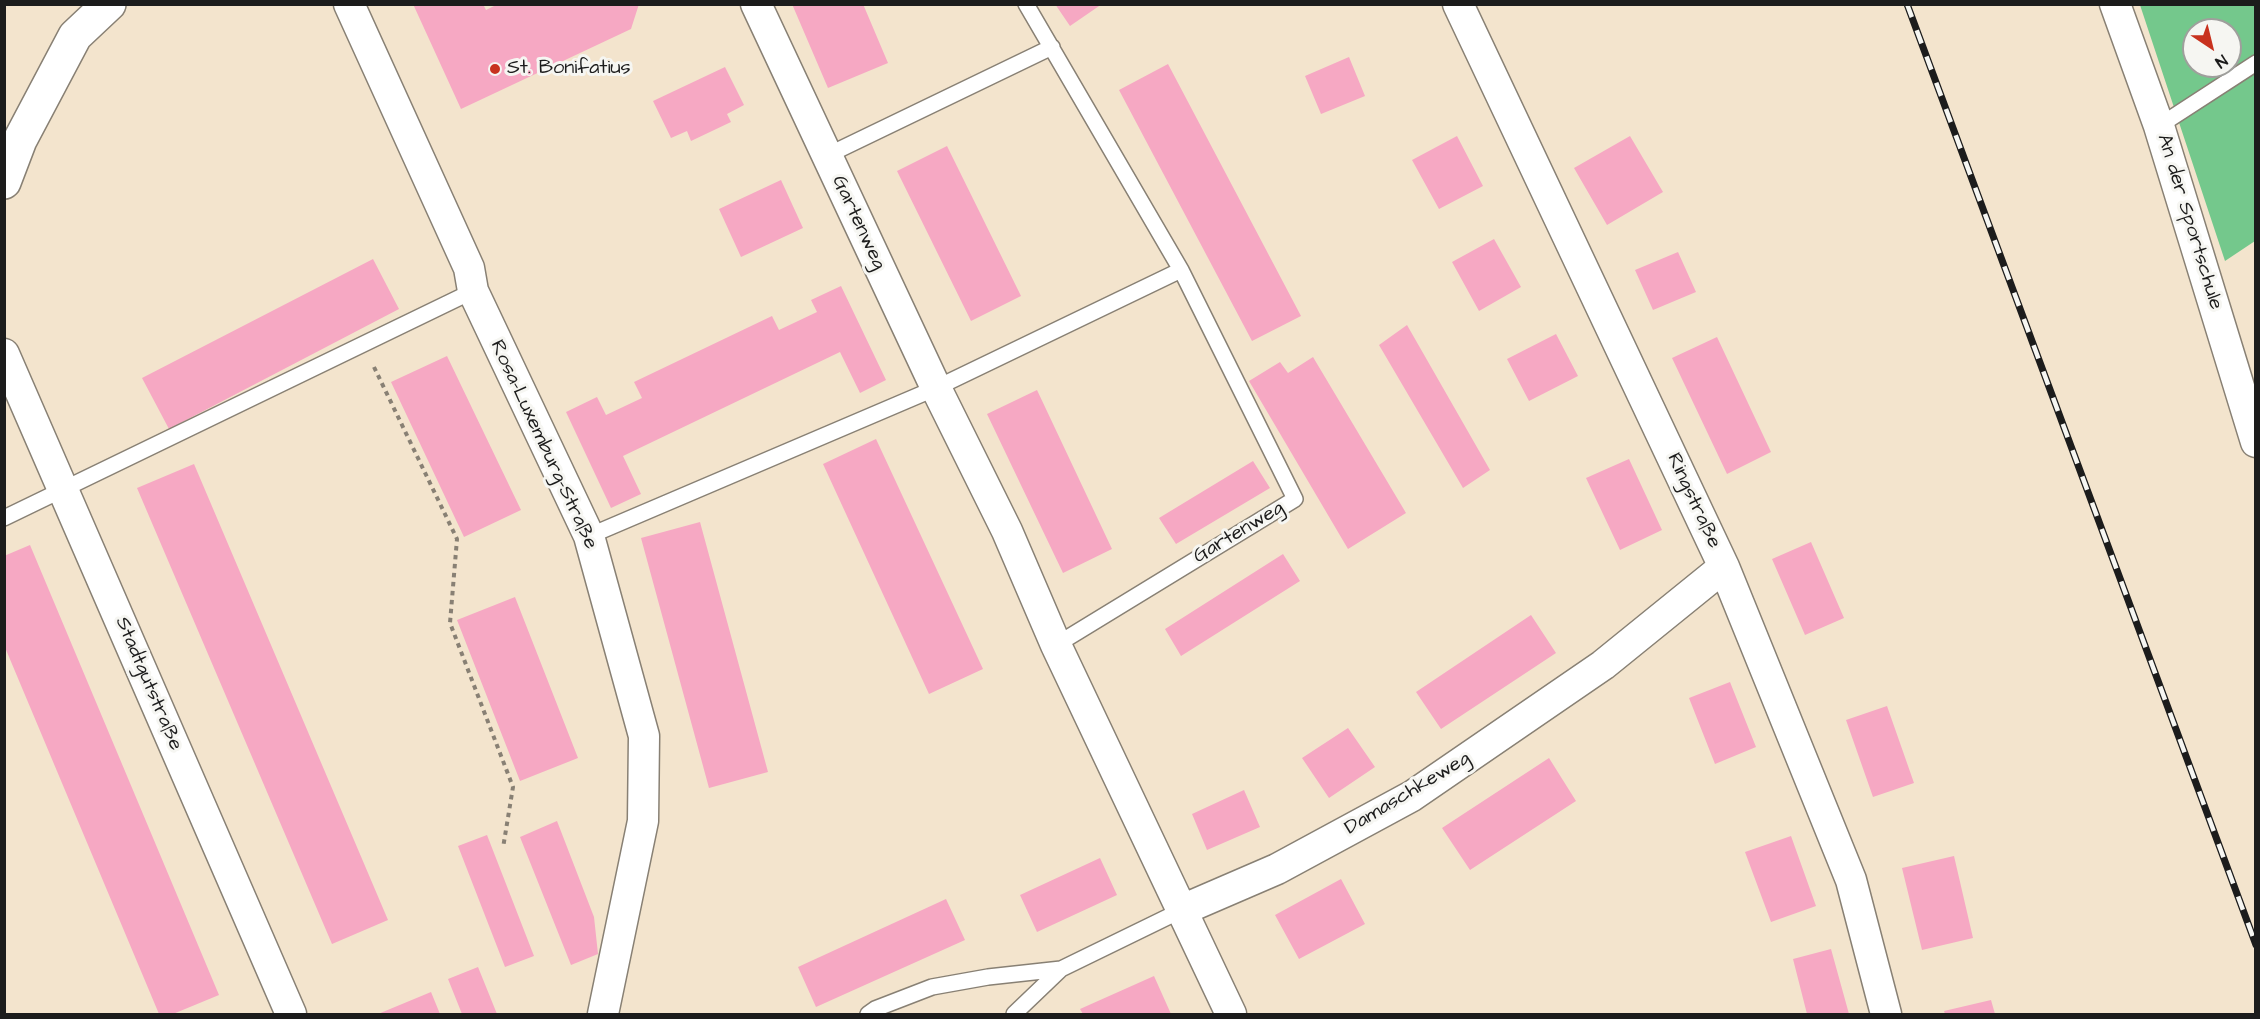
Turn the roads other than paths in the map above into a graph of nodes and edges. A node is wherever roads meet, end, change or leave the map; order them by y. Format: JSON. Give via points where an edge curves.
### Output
{"nodes":[{"id":1,"x":110,"y":4,"type":"edge"},
{"id":2,"x":349,"y":4,"type":"edge"},
{"id":3,"x":756,"y":4,"type":"edge"},
{"id":4,"x":1026,"y":4,"type":"edge"},
{"id":5,"x":1458,"y":4,"type":"edge"},
{"id":6,"x":2115,"y":4,"type":"edge"},
{"id":7,"x":1052,"y":47,"type":"junction"},
{"id":8,"x":2256,"y":63,"type":"edge"},
{"id":9,"x":2159,"y":126,"type":"junction"},
{"id":10,"x":12,"y":133,"type":"edge"},
{"id":11,"x":826,"y":156,"type":"junction"},
{"id":12,"x":4,"y":182,"type":"edge"},
{"id":13,"x":1181,"y":270,"type":"junction"},
{"id":14,"x":473,"y":291,"type":"junction"},
{"id":15,"x":4,"y":354,"type":"edge"},
{"id":16,"x":936,"y":388,"type":"junction"},
{"id":17,"x":2256,"y":442,"type":"edge"},
{"id":18,"x":63,"y":489,"type":"junction"},
{"id":19,"x":4,"y":518,"type":"edge"},
{"id":20,"x":589,"y":536,"type":"junction"},
{"id":21,"x":1724,"y":567,"type":"junction"},
{"id":22,"x":1056,"y":645,"type":"junction"},
{"id":23,"x":1182,"y":910,"type":"junction"},
{"id":24,"x":1061,"y":969,"type":"junction"},
{"id":25,"x":291,"y":1014,"type":"edge"},
{"id":26,"x":604,"y":1014,"type":"edge"},
{"id":27,"x":868,"y":1014,"type":"edge"},
{"id":28,"x":1014,"y":1014,"type":"edge"},
{"id":29,"x":1230,"y":1014,"type":"edge"},
{"id":30,"x":1886,"y":1014,"type":"edge"}],
"edges":[{"from":1,"to":10,"type":"street","via":[[75,36]]},
{"from":2,"to":14,"type":"street","name":"Rosa-Luxemburg-Straße","via":[[469,268]]},
{"from":3,"to":11,"type":"street","name":"Gartenweg"},
{"from":4,"to":7,"type":"lane","name":"Gartenweg"},
{"from":5,"to":21,"type":"street","name":"Ringstraße"},
{"from":6,"to":9,"type":"street","name":"An der Sportschule"},
{"from":7,"to":11,"type":"lane","name":"Gartenweg"},
{"from":7,"to":13,"type":"lane","name":"Gartenweg"},
{"from":8,"to":9,"type":"lane"},
{"from":9,"to":17,"type":"street","name":"An der Sportschule"},
{"from":10,"to":12,"type":"street"},
{"from":11,"to":16,"type":"street","name":"Gartenweg"},
{"from":13,"to":16,"type":"lane"},
{"from":13,"to":22,"type":"lane","name":"Gartenweg","via":[[1295,499]]},
{"from":14,"to":18,"type":"lane"},
{"from":14,"to":20,"type":"street","name":"Rosa-Luxemburg-Straße"},
{"from":15,"to":18,"type":"street","name":"Stadtgutstraße"},
{"from":16,"to":20,"type":"lane"},
{"from":16,"to":22,"type":"street","name":"Gartenweg","via":[[1007,531]]},
{"from":18,"to":19,"type":"lane"},
{"from":18,"to":25,"type":"street","name":"Stadtgutstraße"},
{"from":20,"to":26,"type":"street","name":"Rosa-Luxemburg-Straße","via":[[644,736],[643,821]]},
{"from":21,"to":23,"type":"street","name":"Damaschkeweg","via":[[1603,665],[1412,796],[1277,869]]},
{"from":21,"to":30,"type":"street","name":"Ringstraße","via":[[1851,880]]},
{"from":22,"to":23,"type":"street","name":"Gartenweg"},
{"from":23,"to":24,"type":"lane","name":"Damaschkeweg"},
{"from":23,"to":29,"type":"street","name":"Gartenweg"},
{"from":24,"to":27,"type":"lane","name":"Damaschkeweg","via":[[932,987]]},
{"from":24,"to":28,"type":"lane","name":"Damaschkeweg"}]}
